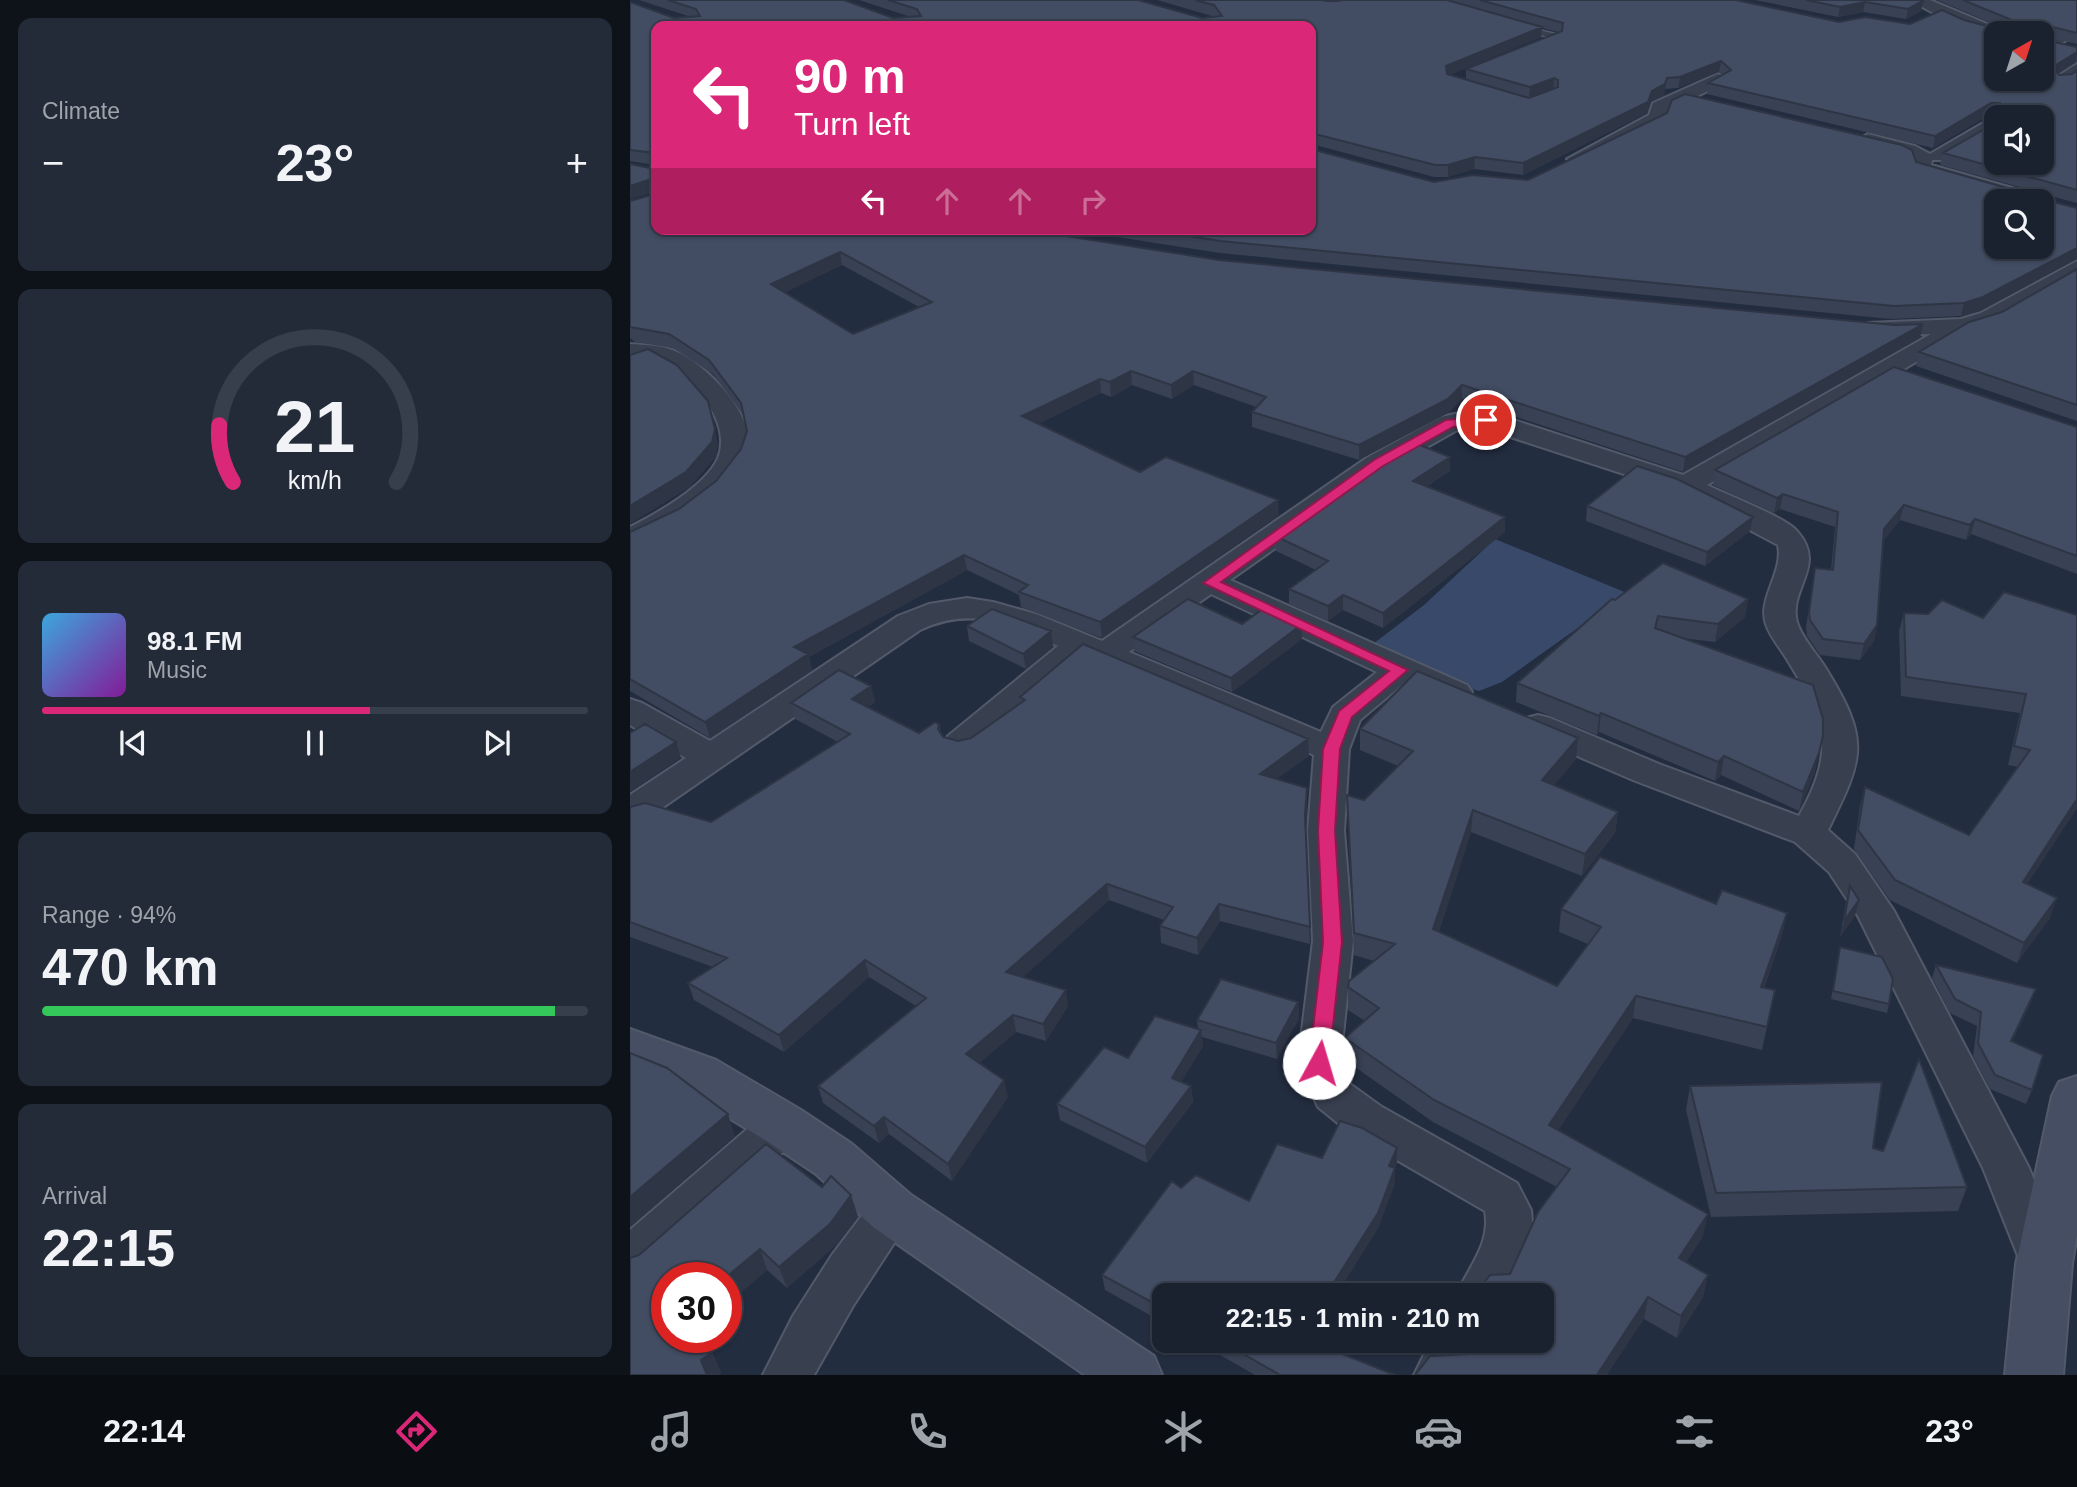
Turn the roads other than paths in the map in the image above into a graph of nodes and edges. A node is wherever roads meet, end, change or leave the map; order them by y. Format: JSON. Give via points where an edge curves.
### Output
{"nodes":[{"id":1,"x":1917,"y":0,"type":"edge"},
{"id":2,"x":1517,"y":27,"type":"edge"},
{"id":3,"x":2077,"y":27,"type":"edge"},
{"id":4,"x":1984,"y":29,"type":"edge"},
{"id":5,"x":2054,"y":39,"type":"edge"},
{"id":6,"x":2054,"y":46,"type":"edge"},
{"id":7,"x":1532,"y":47,"type":"edge"},
{"id":8,"x":2069,"y":50,"type":"edge"},
{"id":9,"x":1718,"y":79,"type":"edge"},
{"id":10,"x":1676,"y":95,"type":"junction"},
{"id":11,"x":1707,"y":103,"type":"edge"},
{"id":12,"x":1984,"y":128,"type":"edge"},
{"id":13,"x":1854,"y":137,"type":"edge"},
{"id":14,"x":1922,"y":158,"type":"junction"},
{"id":15,"x":1555,"y":172,"type":"edge"},
{"id":16,"x":1995,"y":189,"type":"edge"},
{"id":17,"x":2077,"y":268,"type":"edge"},
{"id":18,"x":1850,"y":326,"type":"edge"},
{"id":19,"x":1963,"y":326,"type":"junction"},
{"id":20,"x":630,"y":351,"type":"edge"},
{"id":21,"x":1888,"y":368,"type":"junction"},
{"id":22,"x":1926,"y":381,"type":"edge"},
{"id":23,"x":1686,"y":485,"type":"junction"},
{"id":24,"x":630,"y":538,"type":"edge"},
{"id":25,"x":1211,"y":583,"type":"junction"},
{"id":26,"x":1095,"y":648,"type":"junction"},
{"id":27,"x":1400,"y":670,"type":"junction"},
{"id":28,"x":630,"y":710,"type":"edge"},
{"id":29,"x":960,"y":744,"type":"edge"},
{"id":30,"x":1332,"y":749,"type":"junction"},
{"id":31,"x":711,"y":757,"type":"junction"},
{"id":32,"x":630,"y":812,"type":"edge"},
{"id":33,"x":1808,"y":833,"type":"junction"},
{"id":34,"x":630,"y":1048,"type":"edge"},
{"id":35,"x":2077,"y":1096,"type":"edge"},
{"id":36,"x":783,"y":1125,"type":"junction"},
{"id":37,"x":892,"y":1212,"type":"junction"},
{"id":38,"x":630,"y":1259,"type":"edge"},
{"id":39,"x":2045,"y":1264,"type":"junction"},
{"id":40,"x":1486,"y":1283,"type":"edge"},
{"id":41,"x":1450,"y":1353,"type":"edge"},
{"id":42,"x":788,"y":1375,"type":"edge"},
{"id":43,"x":1133,"y":1375,"type":"edge"},
{"id":44,"x":1439,"y":1375,"type":"edge"},
{"id":45,"x":2034,"y":1375,"type":"edge"}],
"edges":[{"from":1,"to":4,"type":"street","via":[[1932,15]]},
{"from":2,"to":7,"type":"lane","via":[[1557,37]]},
{"from":3,"to":5,"type":"street"},
{"from":6,"to":8,"type":"street"},
{"from":9,"to":10,"type":"street"},
{"from":10,"to":11,"type":"street"},
{"from":10,"to":15,"type":"street","via":[[1660,107],[1658,118]]},
{"from":12,"to":14,"type":"street","via":[[1937,157]]},
{"from":13,"to":14,"type":"street","via":[[1908,150]]},
{"from":14,"to":16,"type":"street","via":[[1921,168]]},
{"from":17,"to":19,"type":"street","via":[[1989,317]]},
{"from":18,"to":19,"type":"street"},
{"from":19,"to":21,"type":"street"},
{"from":20,"to":24,"type":"street","via":[[664,355],[709,389],[723,405],[733,440],[733,456],[722,473],[688,503]]},
{"from":21,"to":22,"type":"street"},
{"from":21,"to":23,"type":"street"},
{"from":23,"to":25,"type":"street","via":[[1486,420],[1468,419],[1450,423],[1378,463]]},
{"from":23,"to":33,"type":"street","via":[[1786,534],[1795,549],[1797,561],[1779,610],[1781,623],[1833,713],[1842,741],[1839,767]]},
{"from":25,"to":26,"type":"street"},
{"from":25,"to":27,"type":"street"},
{"from":26,"to":29,"type":"street","via":[[1049,668]]},
{"from":26,"to":30,"type":"street"},
{"from":26,"to":31,"type":"street","via":[[975,605],[943,608],[898,630]]},
{"from":27,"to":30,"type":"street","via":[[1345,715]]},
{"from":27,"to":33,"type":"street"},
{"from":28,"to":31,"type":"street"},
{"from":30,"to":40,"type":"street","via":[[1326,831],[1333,942],[1319,1063],[1333,1096],[1395,1138],[1501,1197],[1511,1213],[1511,1235]]},
{"from":31,"to":32,"type":"street"},
{"from":33,"to":39,"type":"street","via":[[1842,863],[1875,911],[2006,1168]]},
{"from":34,"to":36,"type":"street","via":[[698,1074]]},
{"from":35,"to":39,"type":"street"},
{"from":36,"to":37,"type":"street","via":[[834,1159]]},
{"from":36,"to":38,"type":"street"},
{"from":37,"to":42,"type":"street","via":[[813,1323]]},
{"from":37,"to":43,"type":"street"},
{"from":39,"to":45,"type":"street"},
{"from":41,"to":44,"type":"street"}]}
